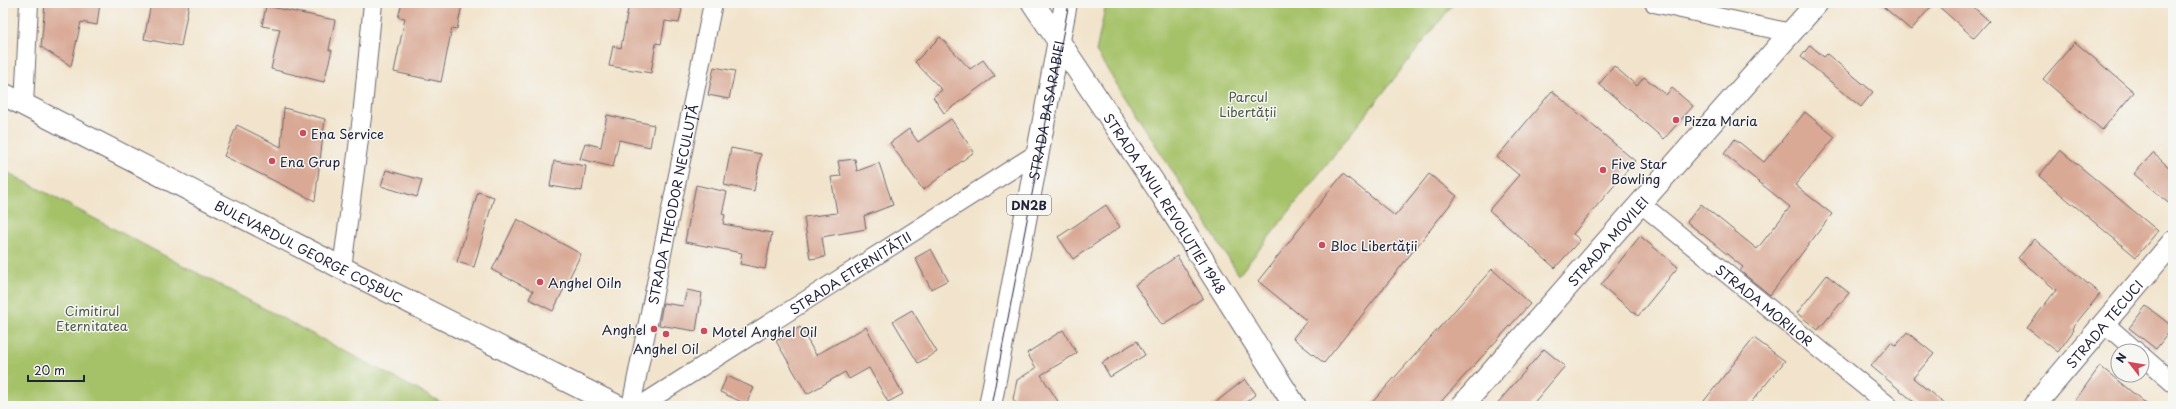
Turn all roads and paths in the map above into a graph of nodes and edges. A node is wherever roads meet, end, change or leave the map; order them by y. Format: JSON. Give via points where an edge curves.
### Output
{"nodes":[{"id":1,"x":30,"y":3,"type":"edge"},
{"id":2,"x":373,"y":3,"type":"edge"},
{"id":3,"x":713,"y":3,"type":"edge"},
{"id":4,"x":1033,"y":3,"type":"edge"},
{"id":5,"x":1066,"y":3,"type":"edge"},
{"id":6,"x":1654,"y":3,"type":"edge"},
{"id":7,"x":1817,"y":3,"type":"edge"},
{"id":8,"x":1791,"y":33,"type":"junction"},
{"id":9,"x":1060,"y":42,"type":"junction"},
{"id":10,"x":3,"y":94,"type":"edge"},
{"id":11,"x":24,"y":105,"type":"junction"},
{"id":12,"x":1040,"y":152,"type":"junction"},
{"id":13,"x":1640,"y":203,"type":"junction"},
{"id":14,"x":2173,"y":242,"type":"edge"},
{"id":15,"x":342,"y":268,"type":"junction"},
{"id":16,"x":2104,"y":323,"type":"junction"},
{"id":17,"x":2127,"y":343,"type":"edge"},
{"id":18,"x":2150,"y":363,"type":"edge"},
{"id":19,"x":2173,"y":383,"type":"edge"},
{"id":20,"x":617,"y":406,"type":"edge"},
{"id":21,"x":631,"y":406,"type":"edge"},
{"id":22,"x":640,"y":406,"type":"edge"},
{"id":23,"x":990,"y":406,"type":"edge"},
{"id":24,"x":1295,"y":406,"type":"edge"},
{"id":25,"x":1462,"y":406,"type":"edge"},
{"id":26,"x":1889,"y":406,"type":"edge"},
{"id":27,"x":2034,"y":406,"type":"edge"}],
"edges":[{"from":1,"to":11,"type":"street"},
{"from":2,"to":15,"type":"street","via":[[362,116]]},
{"from":3,"to":21,"type":"street","name":"STRADA THEODOR NECULUȚĂ"},
{"from":4,"to":9,"type":"main road","name":"STRADA ANUL REVOLUȚIEI 1948"},
{"from":5,"to":9,"type":"main road","name":"STRADA BASARABIEI","number":"DN2B"},
{"from":6,"to":8,"type":"street"},
{"from":7,"to":8,"type":"main road","name":"STRADA MOVILEI"},
{"from":8,"to":13,"type":"main road","name":"STRADA MOVILEI"},
{"from":9,"to":12,"type":"main road","name":"STRADA BASARABIEI","number":"DN2B"},
{"from":9,"to":24,"type":"main road","name":"STRADA ANUL REVOLUȚIEI 1948","via":[[1160,192]]},
{"from":10,"to":11,"type":"main road","name":"BULEVARDUL GEORGE COȘBUC"},
{"from":11,"to":15,"type":"main road","name":"BULEVARDUL GEORGE COȘBUC"},
{"from":12,"to":22,"type":"street","name":"STRADA ETERNITĂȚII"},
{"from":12,"to":23,"type":"main road","name":"STRADA BASARABIEI","number":"DN2B"},
{"from":13,"to":25,"type":"main road","name":"STRADA MOVILEI"},
{"from":13,"to":26,"type":"street","name":"STRADA MORILOR"},
{"from":14,"to":16,"type":"main road","name":"STRADA TECUCI"},
{"from":15,"to":20,"type":"main road","name":"BULEVARDUL GEORGE COȘBUC"},
{"from":16,"to":17,"type":"street"},
{"from":16,"to":27,"type":"main road","name":"STRADA TECUCI"},
{"from":18,"to":19,"type":"street"}]}
